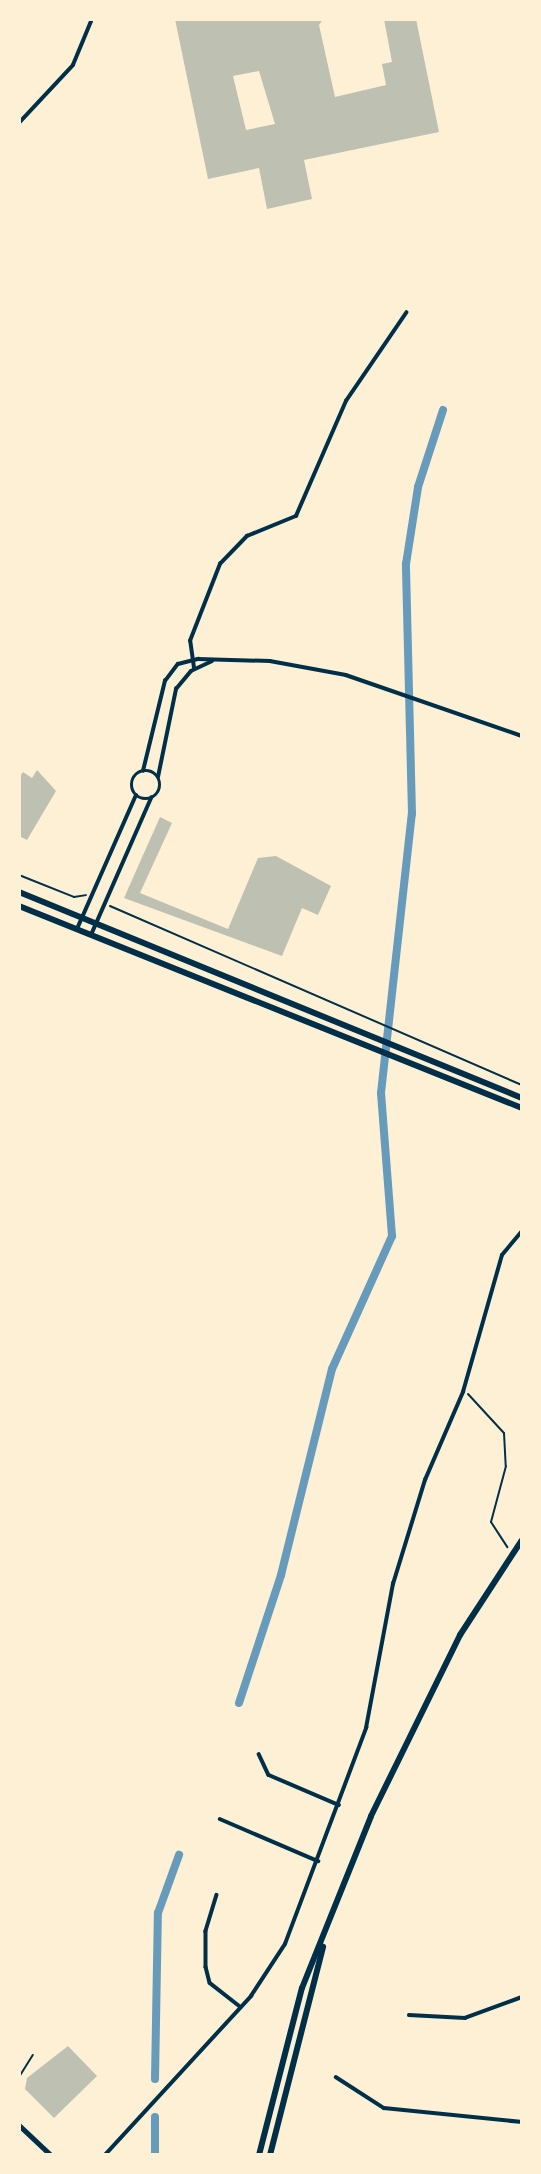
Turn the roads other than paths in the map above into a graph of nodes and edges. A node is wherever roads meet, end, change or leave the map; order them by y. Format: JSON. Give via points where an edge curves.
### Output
{"nodes":[{"id":1,"x":92,"y":19,"type":"edge"},
{"id":2,"x":19,"y":123,"type":"edge"},
{"id":3,"x":406,"y":313,"type":"dead end"},
{"id":4,"x":221,"y":659,"type":"junction"},
{"id":5,"x":191,"y":660,"type":"junction"},
{"id":6,"x":194,"y":668,"type":"junction"},
{"id":7,"x":522,"y":736,"type":"edge"},
{"id":8,"x":143,"y":771,"type":"junction"},
{"id":9,"x":158,"y":777,"type":"junction"},
{"id":10,"x":136,"y":795,"type":"junction"},
{"id":11,"x":151,"y":798,"type":"junction"},
{"id":12,"x":19,"y":892,"type":"edge"},
{"id":13,"x":19,"y":906,"type":"edge"},
{"id":14,"x":83,"y":916,"type":"junction"},
{"id":15,"x":97,"y":922,"type":"junction"},
{"id":16,"x":78,"y":929,"type":"junction"},
{"id":17,"x":91,"y":934,"type":"junction"},
{"id":18,"x":359,"y":1038,"type":"junction"},
{"id":19,"x":400,"y":1053,"type":"junction"},
{"id":20,"x":522,"y":1098,"type":"edge"},
{"id":21,"x":522,"y":1108,"type":"edge"},
{"id":22,"x":522,"y":1231,"type":"edge"},
{"id":23,"x":522,"y":1540,"type":"edge"},
{"id":24,"x":259,"y":1755,"type":"dead end"},
{"id":25,"x":339,"y":1805,"type":"junction"},
{"id":26,"x":220,"y":1819,"type":"dead end"},
{"id":27,"x":318,"y":1861,"type":"junction"},
{"id":28,"x":217,"y":1895,"type":"dead end"},
{"id":29,"x":331,"y":1918,"type":"junction"},
{"id":30,"x":522,"y":1997,"type":"edge"},
{"id":31,"x":242,"y":2007,"type":"junction"},
{"id":32,"x":409,"y":2015,"type":"dead end"},
{"id":33,"x":33,"y":2054,"type":"dead end"},
{"id":34,"x":19,"y":2077,"type":"edge"},
{"id":35,"x":336,"y":2077,"type":"dead end"},
{"id":36,"x":522,"y":2122,"type":"edge"},
{"id":37,"x":19,"y":2125,"type":"edge"},
{"id":38,"x":51,"y":2155,"type":"edge"},
{"id":39,"x":105,"y":2155,"type":"edge"},
{"id":40,"x":259,"y":2155,"type":"edge"},
{"id":41,"x":270,"y":2155,"type":"edge"}],
"edges":[{"from":1,"to":2,"type":"street","via":[[73,65]]},
{"from":3,"to":5,"type":"street","via":[[346,401],[296,516],[247,536],[220,564],[192,630]]},
{"from":4,"to":5,"type":"street"},
{"from":4,"to":6,"type":"street"},
{"from":4,"to":7,"type":"street","via":[[346,675]]},
{"from":5,"to":6,"type":"street"},
{"from":5,"to":8,"type":"street","via":[[178,664],[165,681]]},
{"from":6,"to":9,"type":"street","via":[[176,689]]},
{"from":8,"to":9,"type":"street"},
{"from":8,"to":10,"type":"street","via":[[132,783]]},
{"from":9,"to":11,"type":"street","via":[[159,790]]},
{"from":10,"to":11,"type":"street"},
{"from":10,"to":14,"type":"street"},
{"from":11,"to":15,"type":"street"},
{"from":12,"to":14,"type":"main road"},
{"from":13,"to":16,"type":"main road"},
{"from":14,"to":15,"type":"main road"},
{"from":14,"to":16,"type":"street"},
{"from":15,"to":17,"type":"street"},
{"from":15,"to":18,"type":"main road"},
{"from":16,"to":17,"type":"main road"},
{"from":17,"to":18,"type":"main road"},
{"from":18,"to":19,"type":"main road"},
{"from":19,"to":20,"type":"main road"},
{"from":19,"to":21,"type":"main road"},
{"from":22,"to":25,"type":"street","via":[[502,1255],[463,1392],[399,1559],[371,1708]]},
{"from":23,"to":29,"type":"main road","via":[[460,1635],[411,1729]]},
{"from":24,"to":25,"type":"street","via":[[269,1775]]},
{"from":25,"to":27,"type":"street"},
{"from":26,"to":27,"type":"street"},
{"from":27,"to":31,"type":"street","via":[[285,1944]]},
{"from":28,"to":31,"type":"street","via":[[206,1931],[206,1967],[210,1983]]},
{"from":29,"to":40,"type":"main road","via":[[293,2017]]},
{"from":29,"to":41,"type":"main road"},
{"from":30,"to":32,"type":"street","via":[[465,2018]]},
{"from":31,"to":39,"type":"street"},
{"from":33,"to":34,"type":"lane"},
{"from":35,"to":36,"type":"street","via":[[384,2108]]},
{"from":37,"to":38,"type":"street"}]}
